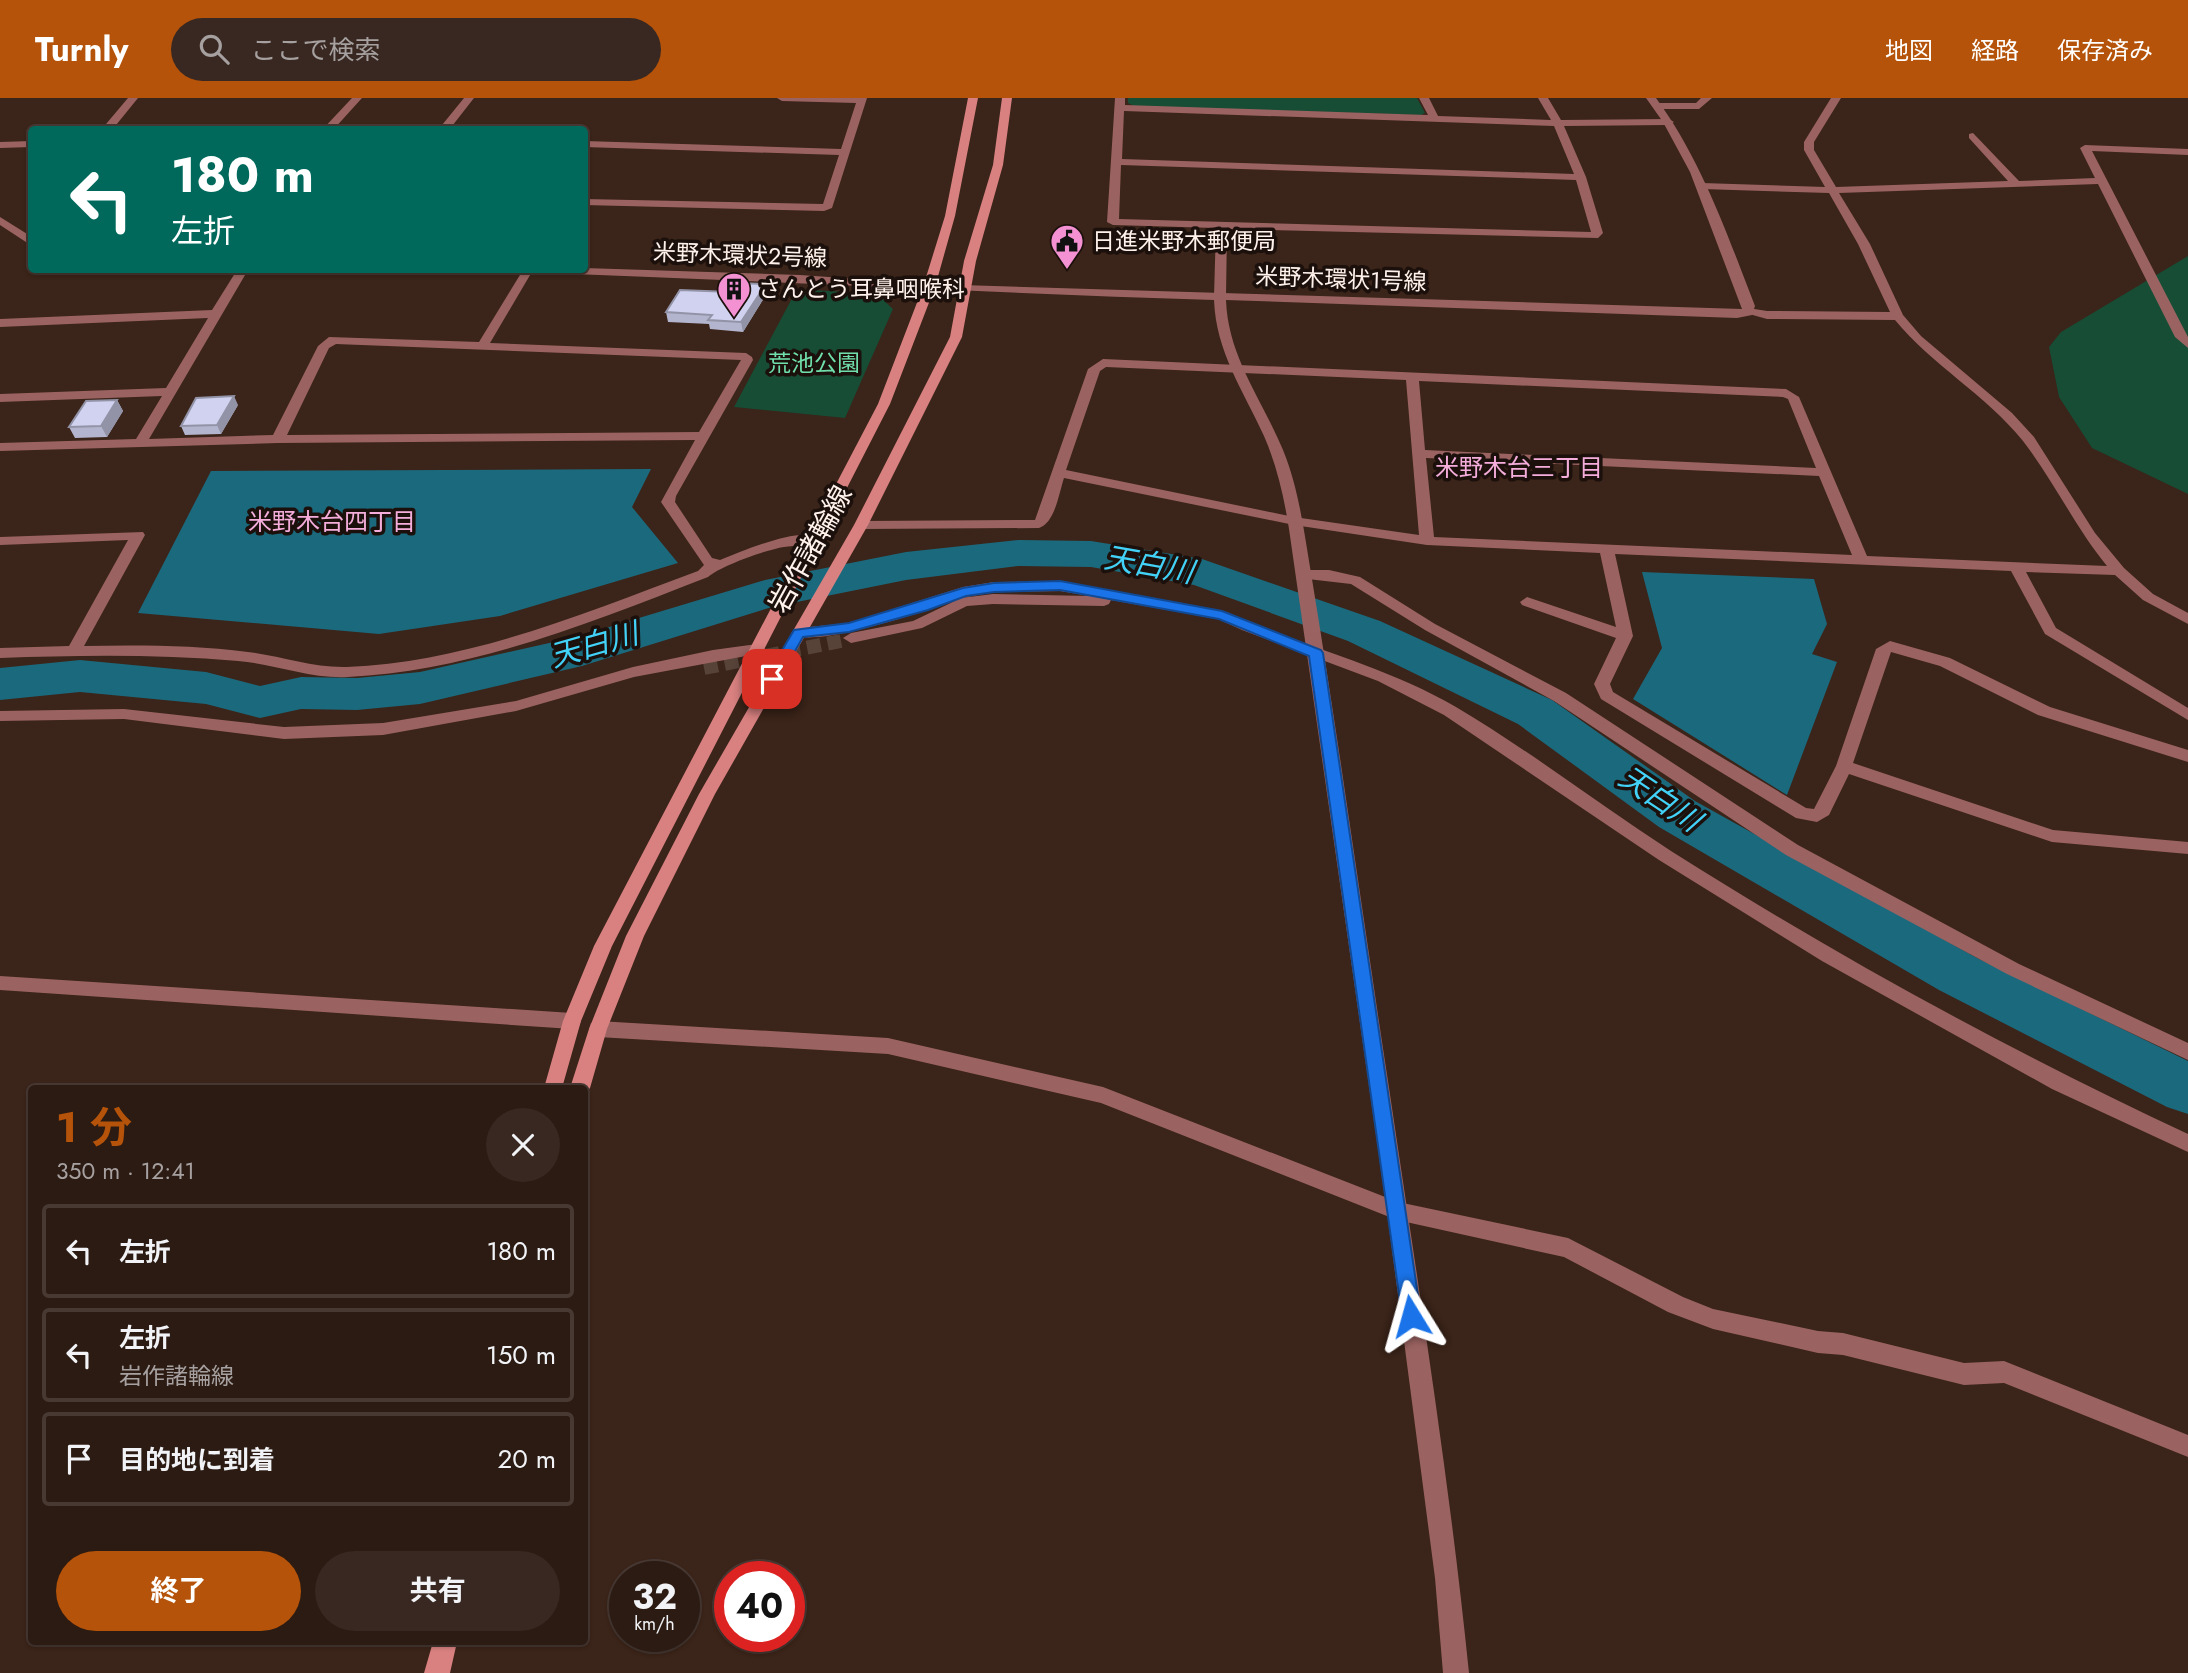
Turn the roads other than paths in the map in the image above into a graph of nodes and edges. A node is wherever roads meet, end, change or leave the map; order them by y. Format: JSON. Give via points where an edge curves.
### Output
{"nodes":[{"id":1,"x":133,"y":98,"type":"edge"},
{"id":2,"x":357,"y":98,"type":"edge"},
{"id":3,"x":469,"y":98,"type":"edge"},
{"id":4,"x":782,"y":98,"type":"edge"},
{"id":5,"x":973,"y":98,"type":"edge"},
{"id":6,"x":1007,"y":98,"type":"edge"},
{"id":7,"x":1424,"y":98,"type":"edge"},
{"id":8,"x":1543,"y":98,"type":"edge"},
{"id":9,"x":1707,"y":98,"type":"edge"},
{"id":10,"x":1836,"y":98,"type":"edge"},
{"id":11,"x":861,"y":99,"type":"edge"},
{"id":12,"x":1654,"y":102,"type":"edge"},
{"id":13,"x":1120,"y":103,"type":"edge"},
{"id":14,"x":1435,"y":120,"type":"junction"},
{"id":15,"x":1669,"y":122,"type":"junction"},
{"id":16,"x":1560,"y":123,"type":"junction"},
{"id":17,"x":109,"y":126,"type":"edge"},
{"id":18,"x":331,"y":126,"type":"edge"},
{"id":19,"x":446,"y":126,"type":"edge"},
{"id":20,"x":1973,"y":136,"type":"dead end"},
{"id":21,"x":28,"y":144,"type":"edge"},
{"id":22,"x":588,"y":144,"type":"edge"},
{"id":23,"x":0,"y":145,"type":"edge"},
{"id":24,"x":844,"y":152,"type":"junction"},
{"id":25,"x":2188,"y":152,"type":"edge"},
{"id":26,"x":1118,"y":162,"type":"junction"},
{"id":27,"x":1581,"y":177,"type":"junction"},
{"id":28,"x":2104,"y":181,"type":"junction"},
{"id":29,"x":2016,"y":184,"type":"junction"},
{"id":30,"x":1702,"y":187,"type":"junction"},
{"id":31,"x":1831,"y":190,"type":"junction"},
{"id":32,"x":588,"y":202,"type":"edge"},
{"id":33,"x":0,"y":220,"type":"edge"},
{"id":34,"x":1222,"y":225,"type":"junction"},
{"id":35,"x":28,"y":240,"type":"edge"},
{"id":36,"x":588,"y":271,"type":"edge"},
{"id":37,"x":240,"y":273,"type":"edge"},
{"id":38,"x":526,"y":273,"type":"edge"},
{"id":39,"x":929,"y":287,"type":"junction"},
{"id":40,"x":966,"y":288,"type":"junction"},
{"id":41,"x":1220,"y":296,"type":"junction"},
{"id":42,"x":1748,"y":311,"type":"junction"},
{"id":43,"x":214,"y":314,"type":"junction"},
{"id":44,"x":1898,"y":316,"type":"junction"},
{"id":45,"x":0,"y":323,"type":"edge"},
{"id":46,"x":2188,"y":344,"type":"edge"},
{"id":47,"x":483,"y":345,"type":"junction"},
{"id":48,"x":1234,"y":368,"type":"junction"},
{"id":49,"x":1412,"y":376,"type":"junction"},
{"id":50,"x":169,"y":392,"type":"junction"},
{"id":51,"x":0,"y":398,"type":"edge"},
{"id":52,"x":702,"y":436,"type":"junction"},
{"id":53,"x":278,"y":439,"type":"junction"},
{"id":54,"x":141,"y":442,"type":"junction"},
{"id":55,"x":0,"y":447,"type":"edge"},
{"id":56,"x":1421,"y":454,"type":"junction"},
{"id":57,"x":1823,"y":472,"type":"junction"},
{"id":58,"x":1059,"y":473,"type":"junction"},
{"id":59,"x":1294,"y":521,"type":"junction"},
{"id":60,"x":861,"y":525,"type":"junction"},
{"id":61,"x":813,"y":539,"type":"junction"},
{"id":62,"x":0,"y":541,"type":"edge"},
{"id":63,"x":1427,"y":541,"type":"junction"},
{"id":64,"x":1607,"y":550,"type":"junction"},
{"id":65,"x":1862,"y":562,"type":"junction"},
{"id":66,"x":713,"y":565,"type":"junction"},
{"id":67,"x":2017,"y":568,"type":"junction"},
{"id":68,"x":2119,"y":571,"type":"junction"},
{"id":69,"x":1305,"y":579,"type":"junction"},
{"id":70,"x":1142,"y":601,"type":"junction"},
{"id":71,"x":1527,"y":602,"type":"dead end"},
{"id":72,"x":2188,"y":619,"type":"edge"},
{"id":73,"x":801,"y":629,"type":"junction"},
{"id":74,"x":1625,"y":636,"type":"junction"},
{"id":75,"x":841,"y":641,"type":"tunnel mouth"},
{"id":76,"x":757,"y":649,"type":"junction"},
{"id":77,"x":74,"y":650,"type":"junction"},
{"id":78,"x":0,"y":653,"type":"edge"},
{"id":79,"x":1316,"y":653,"type":"junction"},
{"id":80,"x":704,"y":668,"type":"tunnel mouth"},
{"id":81,"x":516,"y":706,"type":"junction"},
{"id":82,"x":2188,"y":715,"type":"edge"},
{"id":83,"x":0,"y":716,"type":"edge"},
{"id":84,"x":2188,"y":756,"type":"edge"},
{"id":85,"x":1844,"y":766,"type":"junction"},
{"id":86,"x":2188,"y":848,"type":"edge"},
{"id":87,"x":0,"y":984,"type":"edge"},
{"id":88,"x":572,"y":1021,"type":"junction"},
{"id":89,"x":598,"y":1029,"type":"junction"},
{"id":90,"x":2188,"y":1052,"type":"edge"},
{"id":91,"x":554,"y":1085,"type":"edge"},
{"id":92,"x":581,"y":1085,"type":"edge"},
{"id":93,"x":2188,"y":1143,"type":"edge"},
{"id":94,"x":1397,"y":1211,"type":"junction"},
{"id":95,"x":2188,"y":1446,"type":"edge"},
{"id":96,"x":433,"y":1645,"type":"edge"},
{"id":97,"x":444,"y":1645,"type":"edge"},
{"id":98,"x":428,"y":1673,"type":"edge"},
{"id":99,"x":436,"y":1673,"type":"edge"},
{"id":100,"x":1456,"y":1673,"type":"edge"}],
"edges":[{"from":1,"to":17,"type":"street"},
{"from":2,"to":18,"type":"street"},
{"from":3,"to":19,"type":"street"},
{"from":4,"to":11,"type":"street"},
{"from":5,"to":39,"type":"main road","name":"岩作諸輪線","via":[[950,216]]},
{"from":6,"to":40,"type":"main road","name":"岩作諸輪線","via":[[998,165],[981,216]]},
{"from":7,"to":14,"type":"street"},
{"from":8,"to":16,"type":"street"},
{"from":9,"to":12,"type":"street","via":[[1699,106]]},
{"from":10,"to":31,"type":"street","via":[[1808,146]]},
{"from":11,"to":24,"type":"street"},
{"from":12,"to":15,"type":"street"},
{"from":13,"to":14,"type":"street"},
{"from":13,"to":26,"type":"street"},
{"from":14,"to":16,"type":"street"},
{"from":15,"to":16,"type":"street"},
{"from":15,"to":30,"type":"street"},
{"from":16,"to":27,"type":"street"},
{"from":20,"to":29,"type":"street"},
{"from":21,"to":23,"type":"street"},
{"from":22,"to":24,"type":"street"},
{"from":24,"to":32,"type":"street","via":[[828,206],[817,210]]},
{"from":25,"to":28,"type":"street","via":[[2085,148]]},
{"from":26,"to":27,"type":"street"},
{"from":26,"to":34,"type":"street","via":[[1113,222]]},
{"from":27,"to":34,"type":"street","via":[[1597,233],[1589,237]]},
{"from":28,"to":29,"type":"street"},
{"from":28,"to":46,"type":"street","via":[[2180,337]]},
{"from":29,"to":31,"type":"street"},
{"from":30,"to":31,"type":"street"},
{"from":30,"to":42,"type":"street"},
{"from":31,"to":44,"type":"street","via":[[1864,244]]},
{"from":33,"to":35,"type":"street"},
{"from":34,"to":41,"type":"street"},
{"from":36,"to":39,"type":"street","name":"米野木環状2号線"},
{"from":37,"to":43,"type":"street"},
{"from":38,"to":47,"type":"street"},
{"from":39,"to":40,"type":"street","name":"米野木環状1号線"},
{"from":39,"to":61,"type":"main road","name":"岩作諸輪線","via":[[884,404]]},
{"from":40,"to":41,"type":"street","name":"米野木環状1号線"},
{"from":40,"to":60,"type":"main road","name":"岩作諸輪線","via":[[952,345]]},
{"from":41,"to":42,"type":"street","name":"米野木環状1号線"},
{"from":41,"to":48,"type":"street","via":[[1219,316]]},
{"from":42,"to":44,"type":"street","name":"米野木環状1号線"},
{"from":43,"to":45,"type":"street"},
{"from":43,"to":50,"type":"street"},
{"from":44,"to":68,"type":"street","via":[[1917,339],[2029,440],[2090,536]]},
{"from":47,"to":52,"type":"street","via":[[746,356]]},
{"from":47,"to":53,"type":"street","via":[[328,342]]},
{"from":48,"to":49,"type":"street"},
{"from":48,"to":58,"type":"street","via":[[1097,365]]},
{"from":48,"to":59,"type":"street","via":[[1274,445]]},
{"from":49,"to":56,"type":"street"},
{"from":49,"to":57,"type":"street","via":[[1786,393],[1793,397]]},
{"from":50,"to":51,"type":"street"},
{"from":50,"to":54,"type":"street"},
{"from":52,"to":53,"type":"street"},
{"from":52,"to":66,"type":"street","via":[[668,502]]},
{"from":53,"to":54,"type":"street"},
{"from":54,"to":55,"type":"street"},
{"from":56,"to":57,"type":"street"},
{"from":56,"to":63,"type":"street"},
{"from":57,"to":65,"type":"street"},
{"from":58,"to":59,"type":"street"},
{"from":58,"to":60,"type":"street","via":[[1039,524]]},
{"from":59,"to":63,"type":"street"},
{"from":59,"to":69,"type":"street"},
{"from":60,"to":73,"type":"main road","name":"岩作諸輪線"},
{"from":61,"to":66,"type":"street","via":[[779,543]]},
{"from":61,"to":76,"type":"main road","name":"岩作諸輪線"},
{"from":62,"to":77,"type":"street","via":[[138,535]]},
{"from":63,"to":64,"type":"street"},
{"from":64,"to":65,"type":"street"},
{"from":64,"to":74,"type":"street"},
{"from":65,"to":67,"type":"street"},
{"from":66,"to":77,"type":"street","via":[[703,574],[539,636],[459,657],[366,670],[318,670],[246,656]]},
{"from":67,"to":68,"type":"street"},
{"from":67,"to":82,"type":"street","via":[[2050,631]]},
{"from":68,"to":72,"type":"street","via":[[2148,597]]},
{"from":69,"to":79,"type":"street"},
{"from":69,"to":90,"type":"street","via":[[1355,580],[1430,627],[1560,697],[1792,850],[2013,969]]},
{"from":70,"to":73,"type":"street","via":[[1060,586],[994,587],[963,592],[849,628]]},
{"from":70,"to":75,"type":"street","via":[[964,602],[917,625]]},
{"from":70,"to":79,"type":"street","via":[[1222,615]]},
{"from":71,"to":74,"type":"street"},
{"from":73,"to":89,"type":"main road","name":"岩作諸輪線","via":[[690,827],[635,936]]},
{"from":74,"to":85,"type":"street","via":[[1602,684],[1607,695],[1802,814],[1817,817],[1823,811]]},
{"from":76,"to":81,"type":"street","via":[[633,672]]},
{"from":76,"to":88,"type":"main road","name":"岩作諸輪線","via":[[603,946]]},
{"from":77,"to":78,"type":"street"},
{"from":79,"to":93,"type":"street","via":[[1383,677],[1450,711],[1665,855],[1828,956],[2059,1083]]},
{"from":79,"to":94,"type":"street"},
{"from":80,"to":81,"type":"street","via":[[545,706]]},
{"from":81,"to":83,"type":"street","via":[[383,729],[284,733],[124,714]]},
{"from":84,"to":85,"type":"street","via":[[2044,711],[1945,662],[1890,646],[1884,649]]},
{"from":85,"to":86,"type":"street","via":[[2052,836]]},
{"from":87,"to":88,"type":"street"},
{"from":88,"to":91,"type":"main road","name":"岩作諸輪線"},
{"from":89,"to":92,"type":"main road","name":"岩作諸輪線"},
{"from":89,"to":94,"type":"street","via":[[888,1046],[1103,1096]]},
{"from":94,"to":95,"type":"street","via":[[1568,1248],[1675,1305],[1713,1319],[1965,1374],[2004,1372]]},
{"from":94,"to":100,"type":"street","via":[[1446,1565]]},
{"from":96,"to":98,"type":"main road"},
{"from":97,"to":99,"type":"main road"}]}
